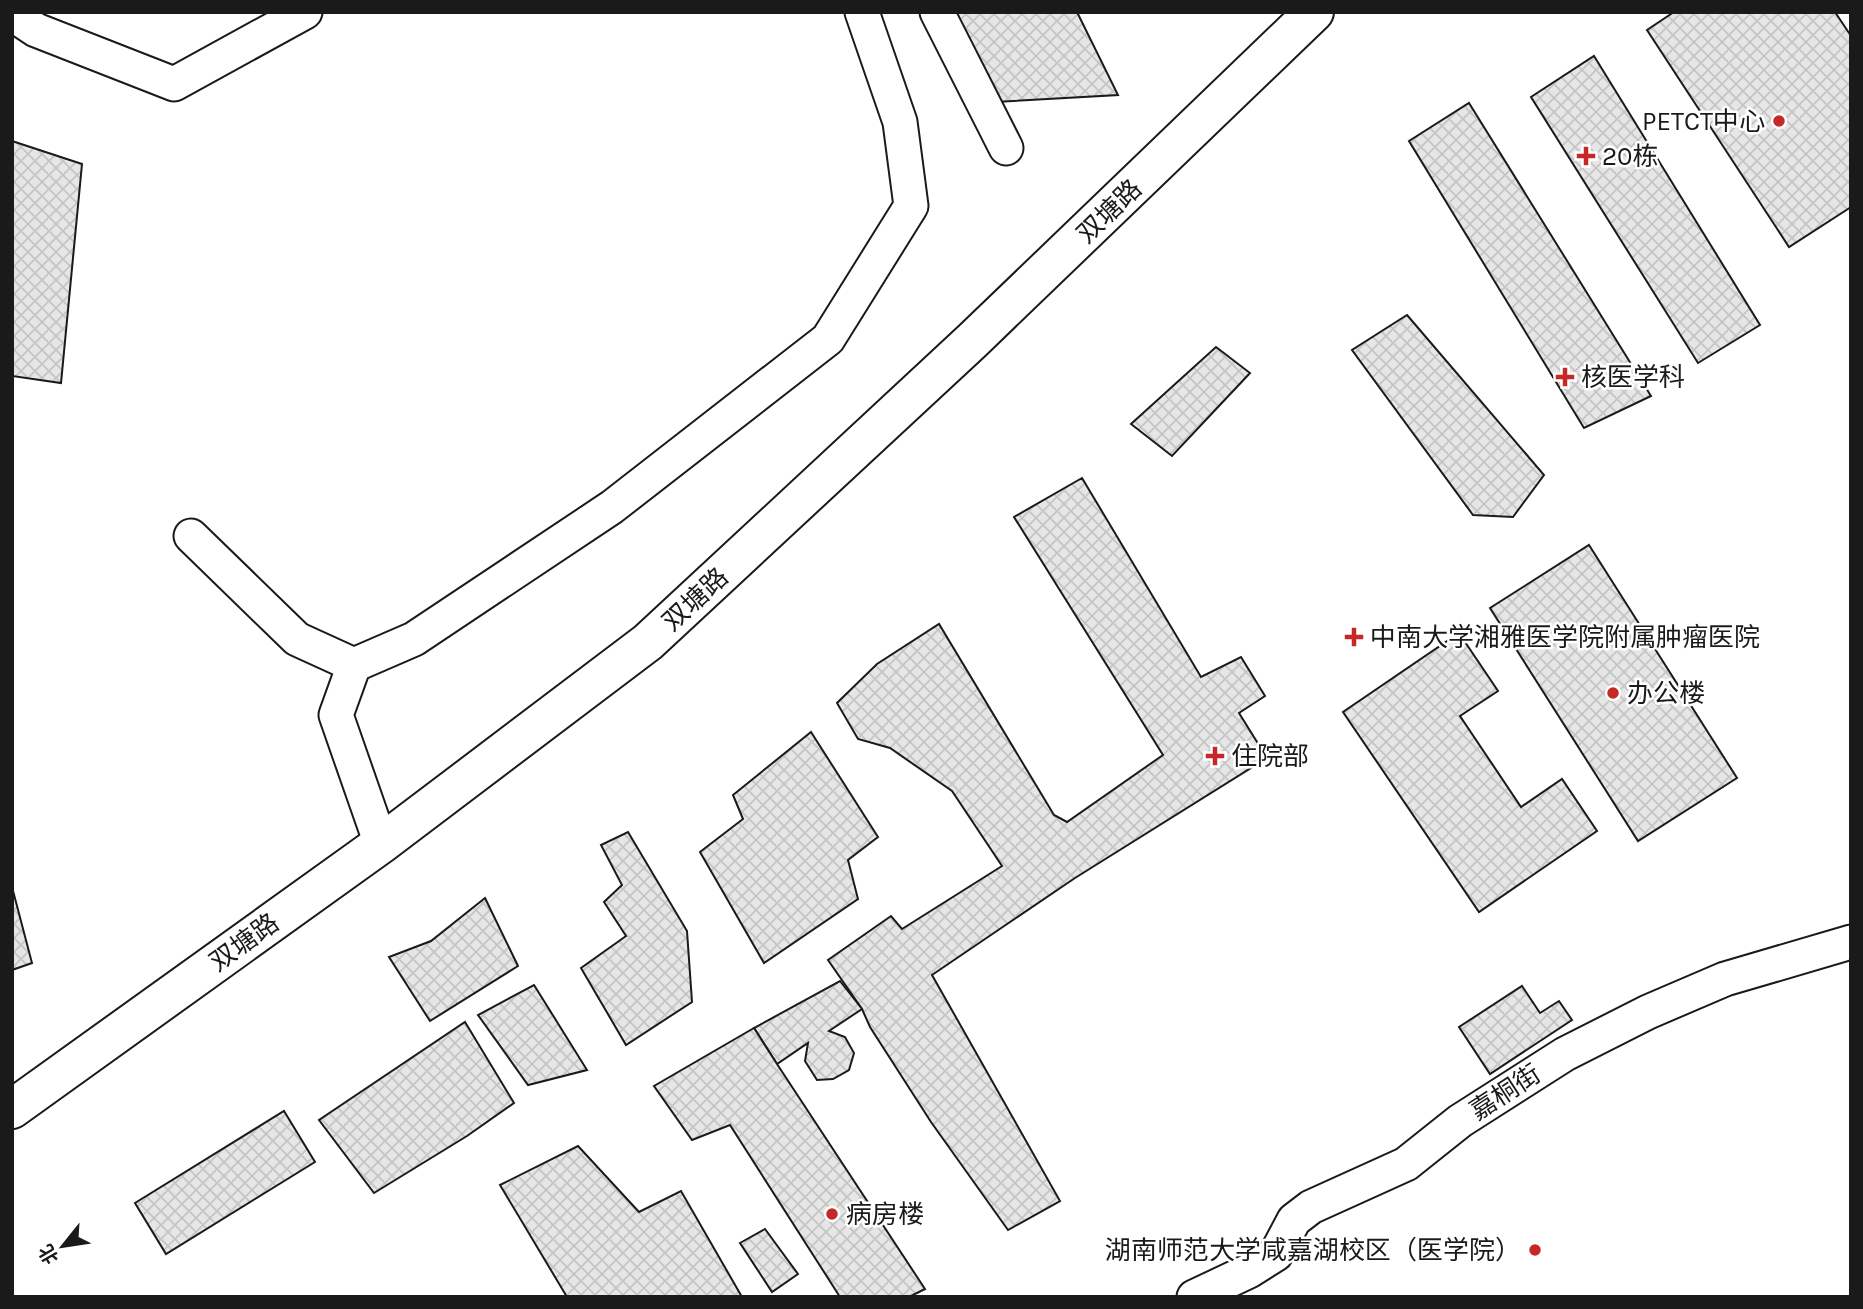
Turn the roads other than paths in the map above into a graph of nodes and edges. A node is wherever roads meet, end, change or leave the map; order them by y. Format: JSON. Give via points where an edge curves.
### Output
{"nodes":[{"id":1,"x":304,"y":12,"type":"edge"},
{"id":2,"x":862,"y":12,"type":"edge"},
{"id":3,"x":937,"y":12,"type":"edge"},
{"id":4,"x":1314,"y":12,"type":"edge"},
{"id":5,"x":12,"y":14,"type":"edge"},
{"id":6,"x":1006,"y":148,"type":"dead end"},
{"id":7,"x":191,"y":536,"type":"dead end"},
{"id":8,"x":354,"y":665,"type":"junction"},
{"id":9,"x":381,"y":844,"type":"junction"},
{"id":10,"x":1851,"y":942,"type":"edge"},
{"id":11,"x":12,"y":1109,"type":"edge"},
{"id":12,"x":1194,"y":1297,"type":"edge"}],
"edges":[{"from":1,"to":5,"type":"street","via":[[174,84],[36,30]]},
{"from":2,"to":8,"type":"street","via":[[900,122],[911,206],[828,339],[612,508],[414,639]]},
{"from":3,"to":6,"type":"street"},
{"from":4,"to":9,"type":"street","name":"双塘路","via":[[972,341],[648,642]]},
{"from":7,"to":8,"type":"street","via":[[297,639]]},
{"from":8,"to":9,"type":"street","via":[[336,715]]},
{"from":9,"to":11,"type":"street","name":"双塘路"},
{"from":10,"to":12,"type":"street","name":"嘉桐街","via":[[1725,979],[1565,1054],[1460,1121],[1406,1164],[1311,1207],[1294,1220],[1276,1254]]}]}
